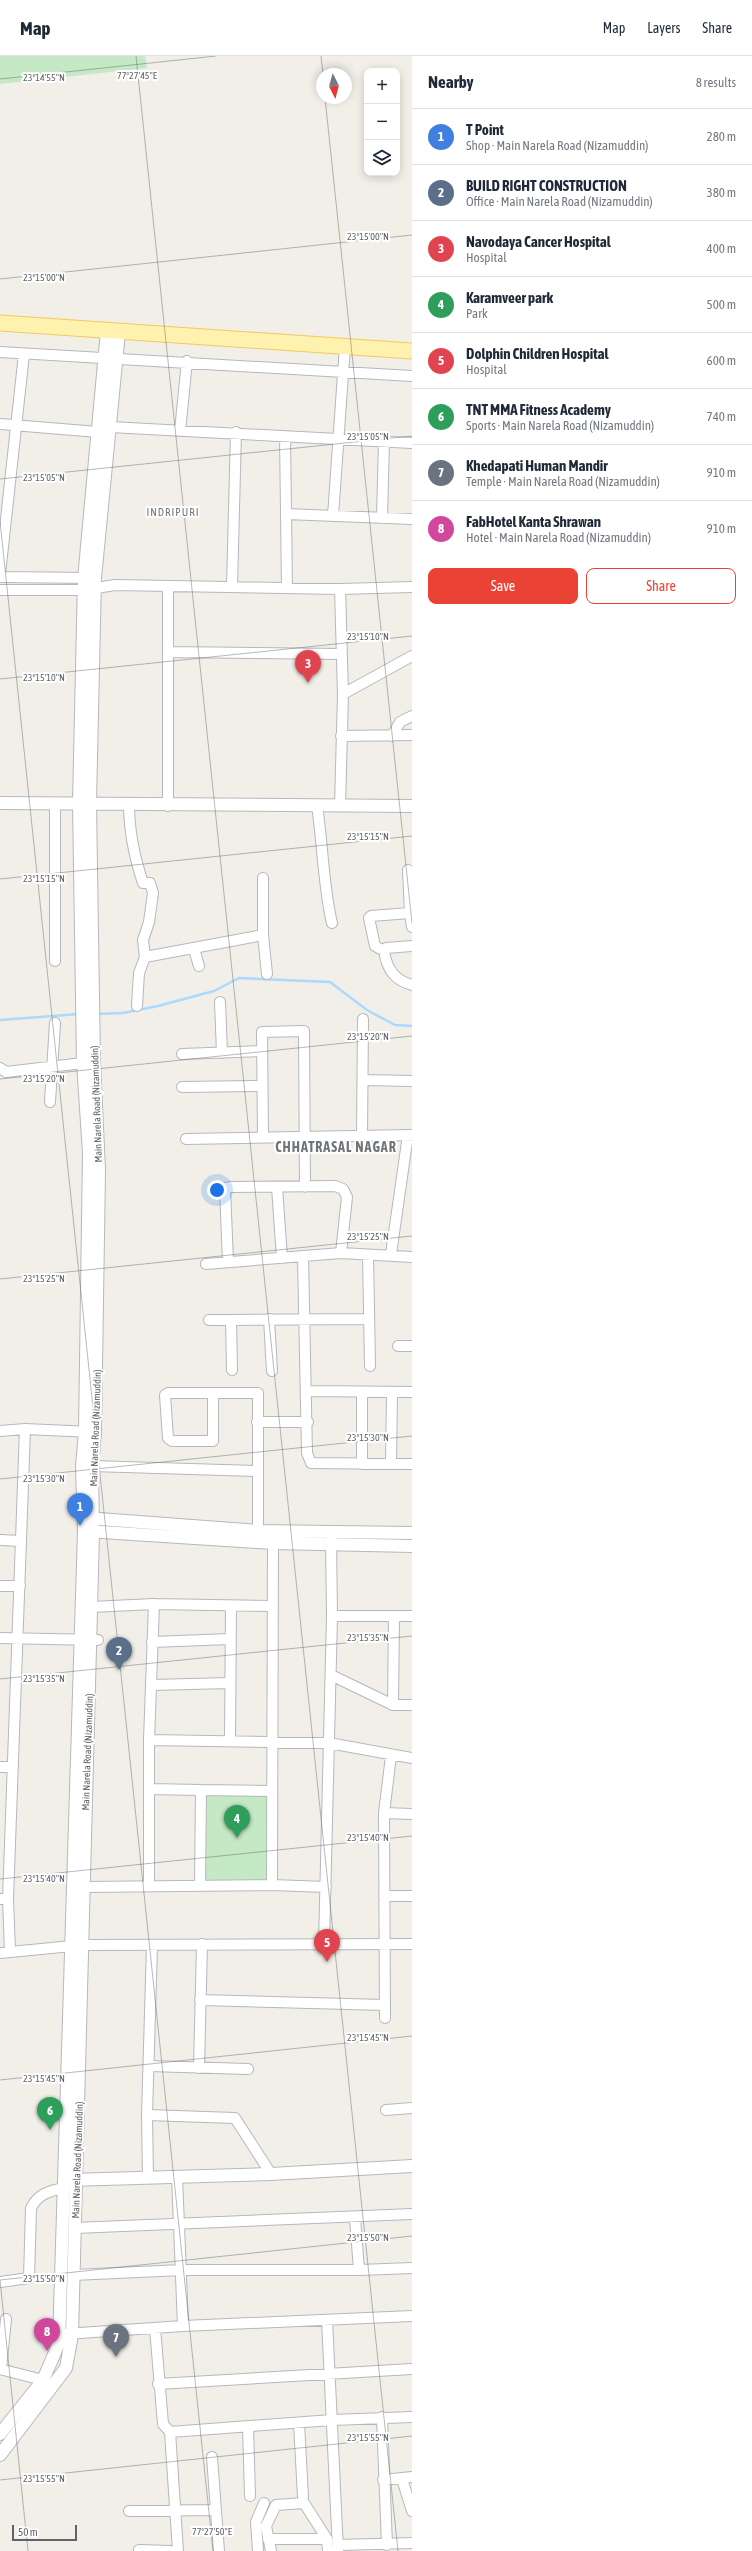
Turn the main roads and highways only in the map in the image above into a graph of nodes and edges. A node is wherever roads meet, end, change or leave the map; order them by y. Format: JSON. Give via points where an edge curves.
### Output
{"nodes":[{"id":1,"x":0,"y":319,"type":"edge"},
{"id":2,"x":0,"y":323,"type":"edge"},
{"id":3,"x":412,"y":346,"type":"edge"},
{"id":4,"x":412,"y":352,"type":"edge"}],
"edges":[{"from":1,"to":3,"type":"main road"},
{"from":2,"to":4,"type":"main road"}]}
